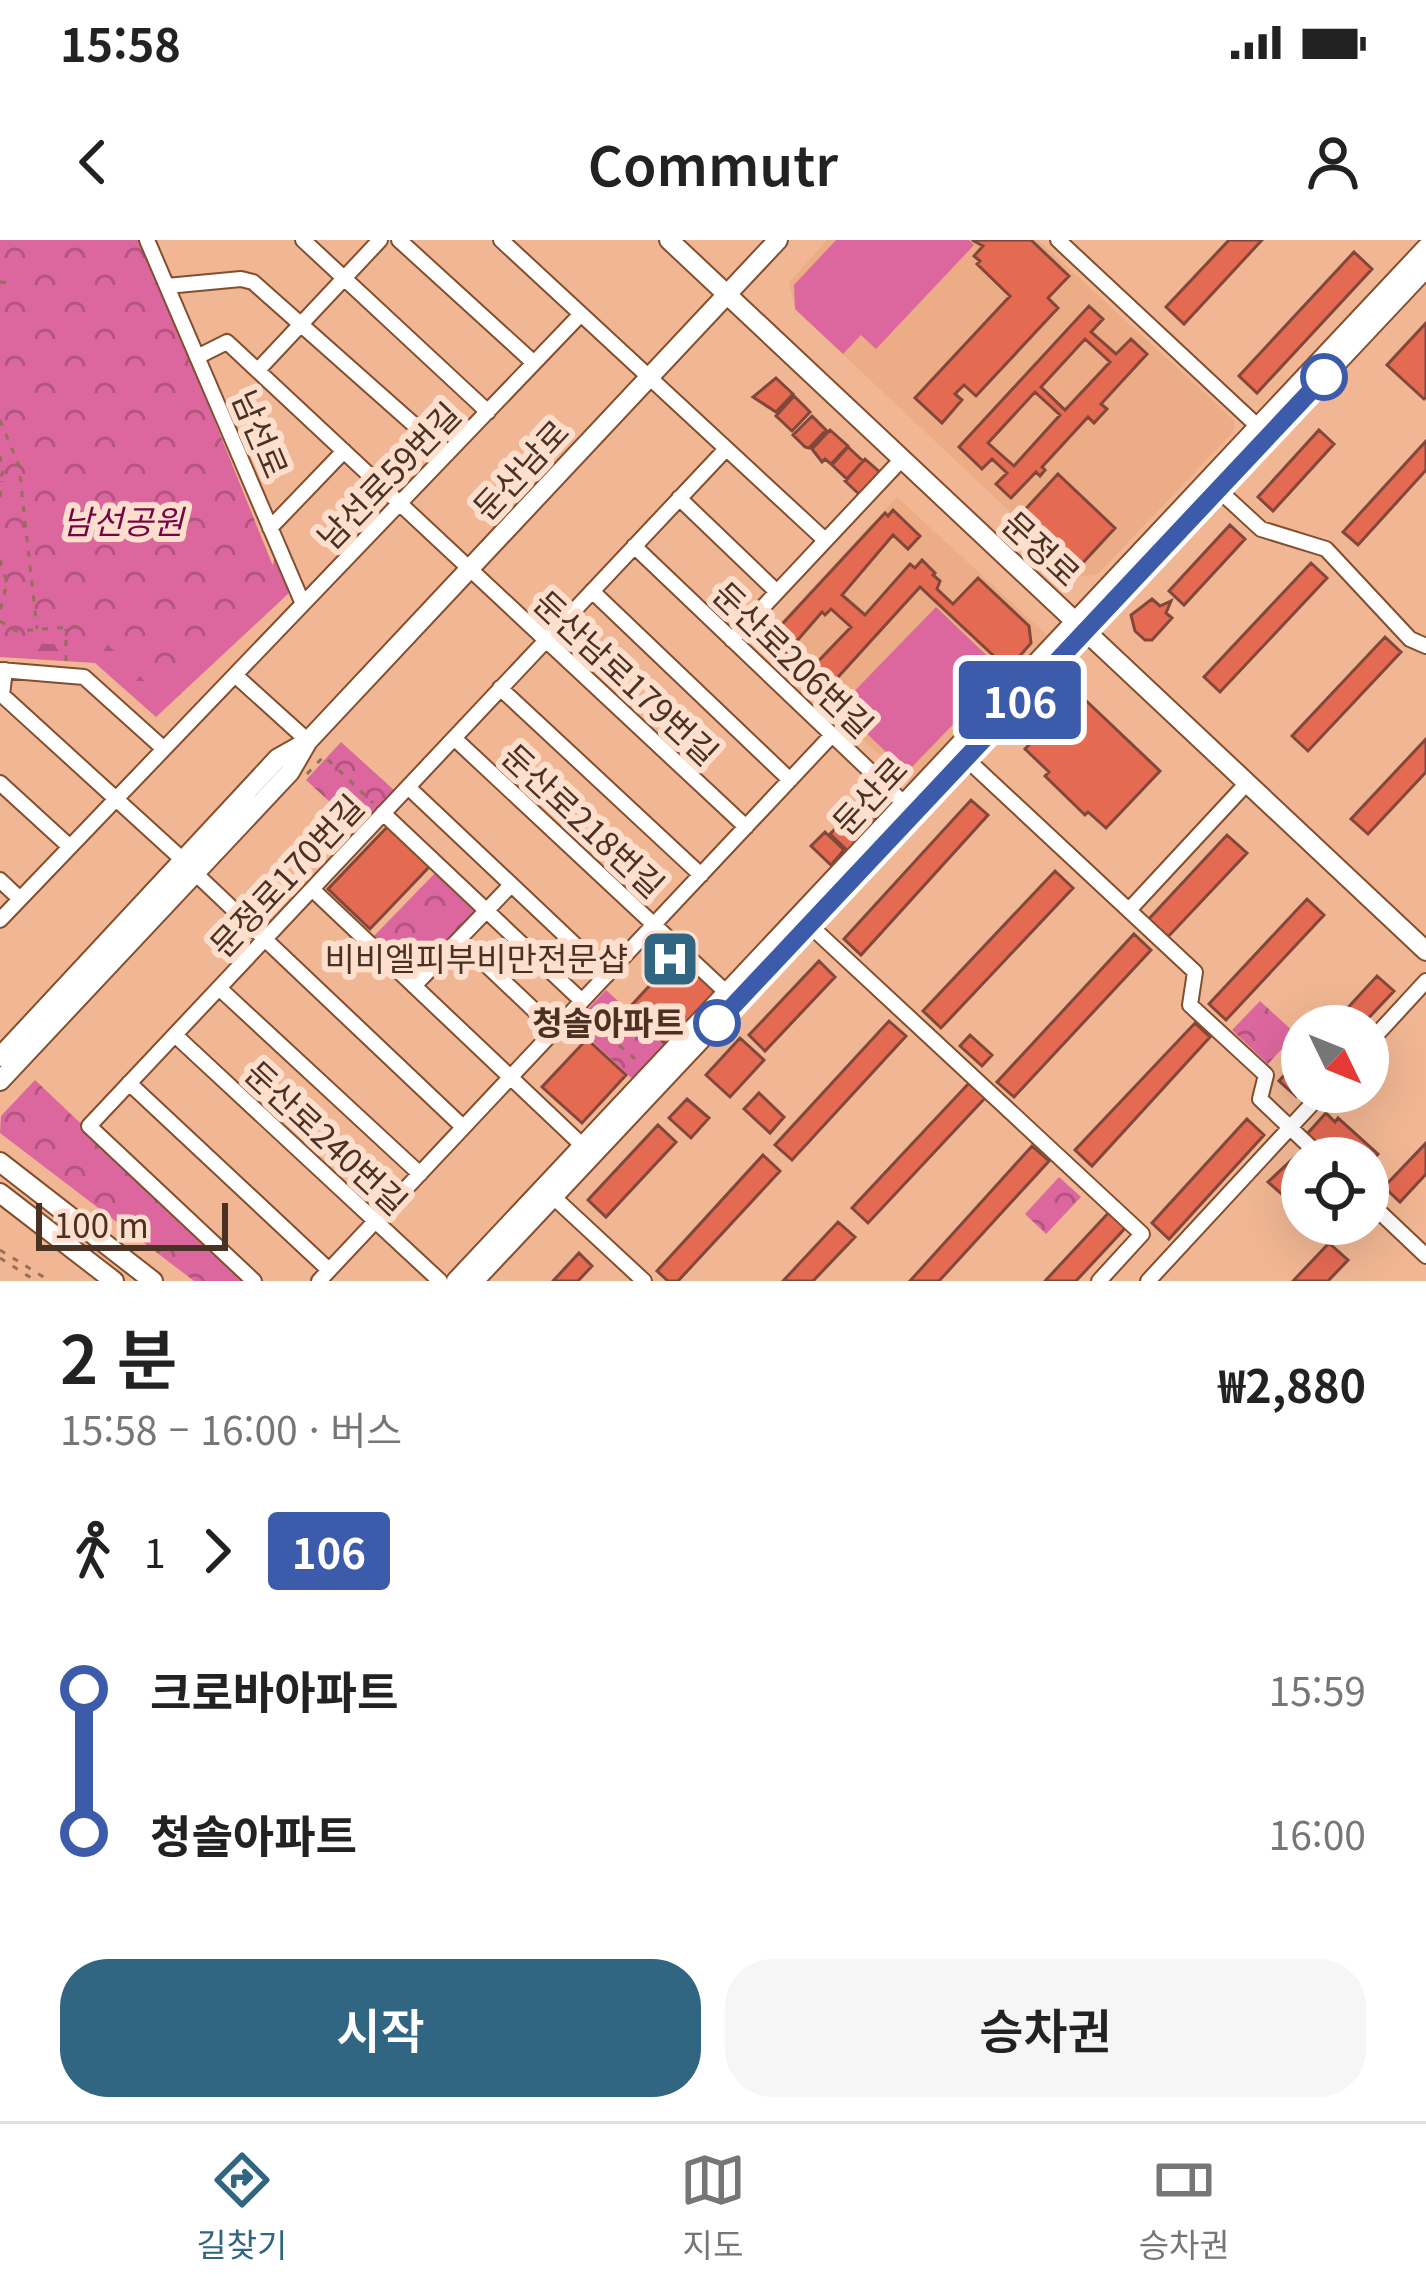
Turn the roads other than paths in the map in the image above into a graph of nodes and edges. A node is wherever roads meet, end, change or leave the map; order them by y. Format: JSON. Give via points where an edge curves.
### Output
{"nodes":[{"id":1,"x":147,"y":240,"type":"edge"},
{"id":2,"x":303,"y":240,"type":"edge"},
{"id":3,"x":380,"y":240,"type":"edge"},
{"id":4,"x":400,"y":240,"type":"edge"},
{"id":5,"x":501,"y":240,"type":"edge"},
{"id":6,"x":669,"y":240,"type":"edge"},
{"id":7,"x":778,"y":240,"type":"edge"},
{"id":8,"x":1058,"y":240,"type":"edge"},
{"id":9,"x":1426,"y":248,"type":"edge"},
{"id":10,"x":1426,"y":268,"type":"edge"},
{"id":11,"x":344,"y":278,"type":"junction"},
{"id":12,"x":166,"y":286,"type":"junction"},
{"id":13,"x":727,"y":295,"type":"junction"},
{"id":14,"x":581,"y":314,"type":"junction"},
{"id":15,"x":301,"y":324,"type":"junction"},
{"id":16,"x":197,"y":356,"type":"junction"},
{"id":17,"x":534,"y":363,"type":"junction"},
{"id":18,"x":257,"y":370,"type":"junction"},
{"id":19,"x":649,"y":378,"type":"junction"},
{"id":20,"x":488,"y":412,"type":"junction"},
{"id":21,"x":1263,"y":431,"type":"junction"},
{"id":22,"x":726,"y":448,"type":"junction"},
{"id":23,"x":344,"y":451,"type":"junction"},
{"id":24,"x":447,"y":454,"type":"junction"},
{"id":25,"x":902,"y":460,"type":"junction"},
{"id":26,"x":1213,"y":485,"type":"junction"},
{"id":27,"x":679,"y":498,"type":"junction"},
{"id":28,"x":400,"y":504,"type":"junction"},
{"id":29,"x":270,"y":528,"type":"junction"},
{"id":30,"x":825,"y":540,"type":"junction"},
{"id":31,"x":634,"y":546,"type":"junction"},
{"id":32,"x":470,"y":568,"type":"junction"},
{"id":33,"x":592,"y":591,"type":"junction"},
{"id":34,"x":777,"y":592,"type":"junction"},
{"id":35,"x":303,"y":604,"type":"junction"},
{"id":36,"x":1080,"y":626,"type":"junction"},
{"id":37,"x":546,"y":640,"type":"junction"},
{"id":38,"x":733,"y":640,"type":"junction"},
{"id":39,"x":1426,"y":646,"type":"edge"},
{"id":40,"x":3,"y":670,"type":"edge"},
{"id":41,"x":236,"y":675,"type":"junction"},
{"id":42,"x":500,"y":688,"type":"junction"},
{"id":43,"x":832,"y":735,"type":"junction"},
{"id":44,"x":454,"y":738,"type":"junction"},
{"id":45,"x":308,"y":741,"type":"junction"},
{"id":46,"x":164,"y":749,"type":"junction"},
{"id":47,"x":960,"y":753,"type":"junction"},
{"id":48,"x":790,"y":780,"type":"junction"},
{"id":49,"x":0,"y":783,"type":"edge"},
{"id":50,"x":1247,"y":783,"type":"junction"},
{"id":51,"x":408,"y":787,"type":"junction"},
{"id":52,"x":116,"y":799,"type":"junction"},
{"id":53,"x":909,"y":808,"type":"junction"},
{"id":54,"x":383,"y":813,"type":"junction"},
{"id":55,"x":746,"y":827,"type":"junction"},
{"id":56,"x":70,"y":848,"type":"junction"},
{"id":57,"x":189,"y":867,"type":"junction"},
{"id":58,"x":701,"y":875,"type":"junction"},
{"id":59,"x":0,"y":880,"type":"edge"},
{"id":60,"x":511,"y":885,"type":"junction"},
{"id":61,"x":312,"y":889,"type":"junction"},
{"id":62,"x":20,"y":899,"type":"junction"},
{"id":63,"x":487,"y":910,"type":"junction"},
{"id":64,"x":1129,"y":910,"type":"junction"},
{"id":65,"x":0,"y":920,"type":"edge"},
{"id":66,"x":804,"y":920,"type":"junction"},
{"id":67,"x":654,"y":924,"type":"junction"},
{"id":68,"x":265,"y":939,"type":"junction"},
{"id":69,"x":459,"y":939,"type":"junction"},
{"id":70,"x":1426,"y":952,"type":"edge"},
{"id":71,"x":607,"y":975,"type":"junction"},
{"id":72,"x":1426,"y":981,"type":"edge"},
{"id":73,"x":414,"y":986,"type":"junction"},
{"id":74,"x":219,"y":988,"type":"junction"},
{"id":75,"x":727,"y":993,"type":"junction"},
{"id":76,"x":579,"y":1004,"type":"junction"},
{"id":77,"x":1389,"y":1021,"type":"edge"},
{"id":78,"x":555,"y":1030,"type":"junction"},
{"id":79,"x":175,"y":1035,"type":"junction"},
{"id":80,"x":0,"y":1058,"type":"edge"},
{"id":81,"x":510,"y":1077,"type":"junction"},
{"id":82,"x":0,"y":1081,"type":"edge"},
{"id":83,"x":129,"y":1083,"type":"junction"},
{"id":84,"x":1304,"y":1113,"type":"edge"},
{"id":85,"x":463,"y":1127,"type":"junction"},
{"id":86,"x":1290,"y":1128,"type":"junction"},
{"id":87,"x":1300,"y":1137,"type":"edge"},
{"id":88,"x":583,"y":1146,"type":"junction"},
{"id":89,"x":0,"y":1162,"type":"edge"},
{"id":90,"x":420,"y":1174,"type":"junction"},
{"id":91,"x":549,"y":1192,"type":"junction"},
{"id":92,"x":0,"y":1193,"type":"edge"},
{"id":93,"x":376,"y":1221,"type":"junction"},
{"id":94,"x":1389,"y":1221,"type":"edge"},
{"id":95,"x":1426,"y":1256,"type":"edge"},
{"id":96,"x":324,"y":1276,"type":"edge"},
{"id":97,"x":114,"y":1281,"type":"edge"},
{"id":98,"x":153,"y":1281,"type":"edge"},
{"id":99,"x":254,"y":1281,"type":"edge"},
{"id":100,"x":440,"y":1281,"type":"edge"},
{"id":101,"x":456,"y":1281,"type":"edge"},
{"id":102,"x":474,"y":1281,"type":"edge"},
{"id":103,"x":644,"y":1281,"type":"edge"},
{"id":104,"x":1099,"y":1281,"type":"edge"},
{"id":105,"x":1148,"y":1281,"type":"edge"}],
"edges":[{"from":1,"to":12,"type":"street","name":"남선로"},
{"from":2,"to":11,"type":"street"},
{"from":3,"to":11,"type":"street"},
{"from":4,"to":17,"type":"street"},
{"from":5,"to":14,"type":"street"},
{"from":6,"to":13,"type":"main road","name":"문정로"},
{"from":7,"to":13,"type":"main road","name":"둔산남로"},
{"from":8,"to":21,"type":"street"},
{"from":9,"to":21,"type":"main road","name":"둔산로"},
{"from":10,"to":21,"type":"main road","name":"둔산로"},
{"from":11,"to":15,"type":"street"},
{"from":11,"to":20,"type":"street"},
{"from":12,"to":15,"type":"street","via":[[253,282]]},
{"from":12,"to":16,"type":"street","name":"남선로"},
{"from":13,"to":19,"type":"main road","name":"둔산남로"},
{"from":13,"to":25,"type":"main road","name":"문정로"},
{"from":14,"to":17,"type":"street","name":"남선로59번길"},
{"from":14,"to":19,"type":"street"},
{"from":15,"to":18,"type":"street"},
{"from":15,"to":24,"type":"street"},
{"from":16,"to":18,"type":"street","via":[[227,342]]},
{"from":16,"to":29,"type":"street","name":"남선로"},
{"from":17,"to":20,"type":"street","name":"남선로59번길"},
{"from":18,"to":23,"type":"street","name":"둔산남로179번길"},
{"from":19,"to":22,"type":"street"},
{"from":19,"to":32,"type":"main road","name":"둔산남로"},
{"from":20,"to":24,"type":"street","name":"남선로59번길"},
{"from":21,"to":26,"type":"main road","name":"둔산로"},
{"from":22,"to":27,"type":"street","name":"문정로170번길"},
{"from":22,"to":30,"type":"street"},
{"from":23,"to":28,"type":"street","name":"둔산남로179번길"},
{"from":23,"to":29,"type":"street"},
{"from":24,"to":28,"type":"street","name":"남선로59번길"},
{"from":25,"to":30,"type":"street"},
{"from":25,"to":36,"type":"main road","name":"문정로"},
{"from":26,"to":36,"type":"main road","name":"둔산로"},
{"from":26,"to":39,"type":"street","via":[[1261,529],[1325,549],[1410,639]]},
{"from":27,"to":31,"type":"street","name":"문정로170번길"},
{"from":27,"to":34,"type":"street"},
{"from":28,"to":32,"type":"street","name":"둔산남로179번길"},
{"from":28,"to":35,"type":"street","name":"남선로59번길"},
{"from":29,"to":35,"type":"street","name":"남선로"},
{"from":30,"to":34,"type":"street"},
{"from":31,"to":33,"type":"street","name":"문정로170번길"},
{"from":31,"to":38,"type":"street","name":"둔산로206번길"},
{"from":32,"to":37,"type":"street","name":"둔산남로179번길"},
{"from":32,"to":45,"type":"main road","name":"둔산남로"},
{"from":33,"to":37,"type":"street","name":"문정로170번길"},
{"from":33,"to":48,"type":"street"},
{"from":34,"to":38,"type":"street"},
{"from":35,"to":41,"type":"street","name":"남선로59번길"},
{"from":36,"to":47,"type":"main road","name":"둔산로"},
{"from":36,"to":50,"type":"main road","name":"문정로"},
{"from":37,"to":42,"type":"street","name":"문정로170번길"},
{"from":37,"to":55,"type":"street","name":"둔산남로179번길"},
{"from":38,"to":43,"type":"street","name":"둔산로206번길"},
{"from":40,"to":46,"type":"street","via":[[83,676]]},
{"from":40,"to":52,"type":"street","via":[[2,695]]},
{"from":41,"to":45,"type":"street"},
{"from":41,"to":46,"type":"street","name":"남선로59번길"},
{"from":42,"to":44,"type":"street","name":"문정로170번길"},
{"from":42,"to":58,"type":"street"},
{"from":43,"to":48,"type":"street"},
{"from":43,"to":53,"type":"street","name":"둔산로206번길"},
{"from":44,"to":51,"type":"street","name":"문정로170번길"},
{"from":44,"to":67,"type":"street","name":"둔산로218번길"},
{"from":45,"to":57,"type":"main road","name":"둔산남로","via":[[278,758]]},
{"from":46,"to":52,"type":"street","name":"남선로59번길"},
{"from":47,"to":53,"type":"main road","name":"둔산로"},
{"from":47,"to":64,"type":"street"},
{"from":48,"to":55,"type":"street"},
{"from":49,"to":56,"type":"street"},
{"from":50,"to":64,"type":"street"},
{"from":50,"to":70,"type":"main road","name":"문정로"},
{"from":51,"to":54,"type":"street","name":"문정로170번길"},
{"from":51,"to":60,"type":"street"},
{"from":52,"to":56,"type":"street","name":"남선로59번길"},
{"from":52,"to":57,"type":"street"},
{"from":53,"to":66,"type":"main road","name":"둔산로"},
{"from":54,"to":61,"type":"street","name":"문정로170번길"},
{"from":54,"to":63,"type":"street"},
{"from":55,"to":58,"type":"street"},
{"from":56,"to":62,"type":"street","name":"남선로59번길"},
{"from":57,"to":68,"type":"street"},
{"from":57,"to":80,"type":"main road","name":"둔산남로"},
{"from":57,"to":82,"type":"main road","name":"둔산남로"},
{"from":58,"to":67,"type":"street"},
{"from":59,"to":62,"type":"street"},
{"from":60,"to":63,"type":"street"},
{"from":60,"to":71,"type":"street"},
{"from":61,"to":68,"type":"street","name":"문정로170번길"},
{"from":61,"to":73,"type":"street"},
{"from":62,"to":65,"type":"street","name":"남선로59번길"},
{"from":63,"to":69,"type":"street"},
{"from":63,"to":76,"type":"street"},
{"from":64,"to":86,"type":"street","via":[[1196,972],[1190,1005],[1266,1075],[1260,1099]]},
{"from":66,"to":75,"type":"main road","name":"둔산로"},
{"from":66,"to":91,"type":"main road","name":"둔산로"},
{"from":66,"to":104,"type":"street","via":[[1142,1234]]},
{"from":67,"to":71,"type":"street"},
{"from":67,"to":75,"type":"street","name":"둔산로218번길"},
{"from":68,"to":74,"type":"street","name":"문정로170번길"},
{"from":68,"to":85,"type":"street"},
{"from":69,"to":73,"type":"street"},
{"from":69,"to":78,"type":"street"},
{"from":71,"to":76,"type":"street"},
{"from":72,"to":77,"type":"street"},
{"from":73,"to":81,"type":"street"},
{"from":74,"to":79,"type":"street","name":"문정로170번길"},
{"from":74,"to":90,"type":"street"},
{"from":75,"to":88,"type":"main road","name":"둔산로"},
{"from":76,"to":78,"type":"street"},
{"from":78,"to":81,"type":"street"},
{"from":79,"to":83,"type":"street","name":"문정로170번길"},
{"from":79,"to":93,"type":"street","name":"둔산로240번길"},
{"from":81,"to":85,"type":"street"},
{"from":81,"to":88,"type":"street"},
{"from":83,"to":96,"type":"street"},
{"from":83,"to":99,"type":"street","name":"문정로170번길","via":[[89,1126]]},
{"from":84,"to":86,"type":"street"},
{"from":85,"to":90,"type":"street"},
{"from":86,"to":87,"type":"street"},
{"from":86,"to":105,"type":"street"},
{"from":88,"to":91,"type":"main road","name":"둔산로"},
{"from":89,"to":98,"type":"main road"},
{"from":90,"to":93,"type":"street"},
{"from":91,"to":101,"type":"main road","name":"둔산로"},
{"from":91,"to":102,"type":"main road","name":"둔산로"},
{"from":91,"to":103,"type":"street"},
{"from":92,"to":97,"type":"main road"},
{"from":93,"to":96,"type":"street"},
{"from":93,"to":100,"type":"street","name":"둔산로240번길"},
{"from":94,"to":95,"type":"street"}]}
